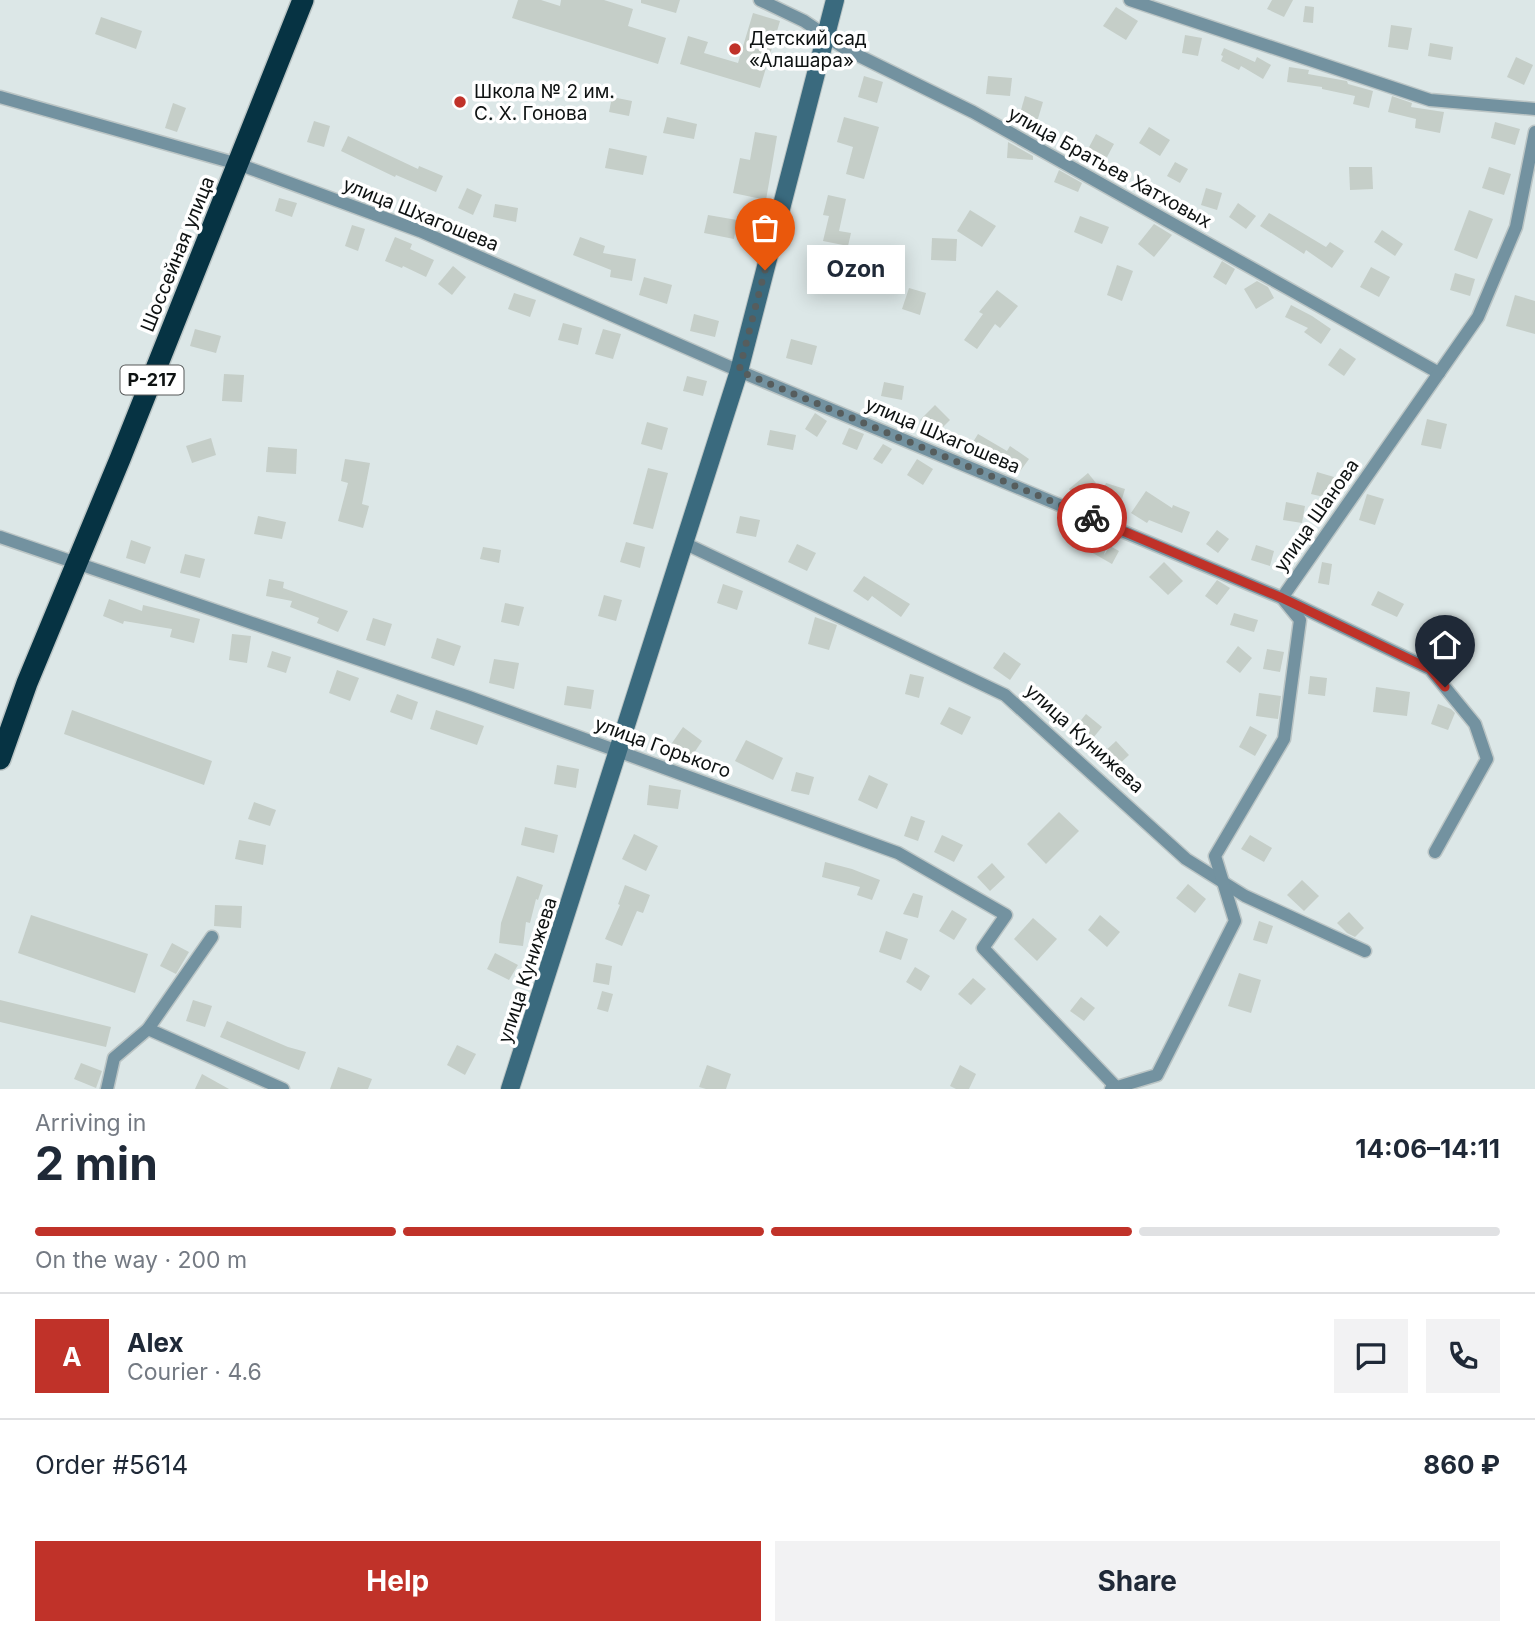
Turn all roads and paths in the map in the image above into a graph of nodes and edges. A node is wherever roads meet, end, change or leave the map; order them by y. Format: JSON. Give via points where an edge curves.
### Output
{"nodes":[{"id":1,"x":303,"y":0,"type":"edge"},
{"id":2,"x":760,"y":0,"type":"edge"},
{"id":3,"x":835,"y":0,"type":"edge"},
{"id":4,"x":1130,"y":0,"type":"edge"},
{"id":5,"x":825,"y":35,"type":"junction"},
{"id":6,"x":0,"y":97,"type":"edge"},
{"id":7,"x":1535,"y":109,"type":"edge"},
{"id":8,"x":1535,"y":132,"type":"edge"},
{"id":9,"x":238,"y":164,"type":"junction"},
{"id":10,"x":739,"y":371,"type":"junction"},
{"id":11,"x":1439,"y":373,"type":"junction"},
{"id":12,"x":0,"y":537,"type":"edge"},
{"id":13,"x":686,"y":544,"type":"junction"},
{"id":14,"x":76,"y":563,"type":"junction"},
{"id":15,"x":1282,"y":598,"type":"junction"},
{"id":16,"x":619,"y":752,"type":"junction"},
{"id":17,"x":0,"y":759,"type":"edge"},
{"id":18,"x":1435,"y":852,"type":"dead end"},
{"id":19,"x":1223,"y":882,"type":"junction"},
{"id":20,"x":212,"y":937,"type":"dead end"},
{"id":21,"x":1365,"y":951,"type":"dead end"},
{"id":22,"x":148,"y":1029,"type":"junction"},
{"id":23,"x":1113,"y":1088,"type":"edge"},
{"id":24,"x":107,"y":1089,"type":"edge"},
{"id":25,"x":283,"y":1089,"type":"edge"},
{"id":26,"x":510,"y":1089,"type":"edge"}],
"edges":[{"from":1,"to":9,"type":"highway","name":"Шоссейная улица","number":"Р-217"},
{"from":2,"to":5,"type":"street","name":"улица Братьев Хатховых"},
{"from":3,"to":5,"type":"street","name":"улица Кунижева"},
{"from":4,"to":7,"type":"street","via":[[1430,100]]},
{"from":5,"to":10,"type":"street","name":"улица Кунижева"},
{"from":5,"to":11,"type":"street","name":"улица Братьев Хатховых"},
{"from":6,"to":9,"type":"street","name":"улица Шхагошева"},
{"from":8,"to":11,"type":"street","name":"улица Шанова","via":[[1516,227],[1478,317]]},
{"from":9,"to":10,"type":"street","name":"улица Шхагошева","via":[[420,231]]},
{"from":9,"to":14,"type":"highway","name":"Шоссейная улица","number":"Р-217"},
{"from":10,"to":13,"type":"street","name":"улица Кунижева"},
{"from":10,"to":15,"type":"street","name":"улица Шхагошева"},
{"from":11,"to":15,"type":"street","name":"улица Шанова"},
{"from":12,"to":14,"type":"street","name":"улица Горького"},
{"from":13,"to":16,"type":"street","name":"улица Кунижева"},
{"from":13,"to":19,"type":"street","name":"улица Кунижева","via":[[1005,695],[1186,859]]},
{"from":14,"to":16,"type":"street","name":"улица Горького"},
{"from":14,"to":17,"type":"highway","name":"Шоссейная улица","number":"Р-217"},
{"from":15,"to":18,"type":"street","name":"улица Шхагошева","via":[[1430,669],[1475,724],[1487,759]]},
{"from":15,"to":19,"type":"street","name":"улица Шанова","via":[[1300,620],[1284,739],[1215,856]]},
{"from":16,"to":23,"type":"street","name":"улица Горького","via":[[898,853],[1006,915],[983,948]]},
{"from":16,"to":26,"type":"street","name":"улица Кунижева"},
{"from":19,"to":21,"type":"street","name":"улица Кунижева"},
{"from":19,"to":23,"type":"street","name":"улица Шанова","via":[[1235,921],[1157,1075]]},
{"from":20,"to":22,"type":"street"},
{"from":22,"to":24,"type":"street","via":[[114,1058]]},
{"from":22,"to":25,"type":"street"}]}
